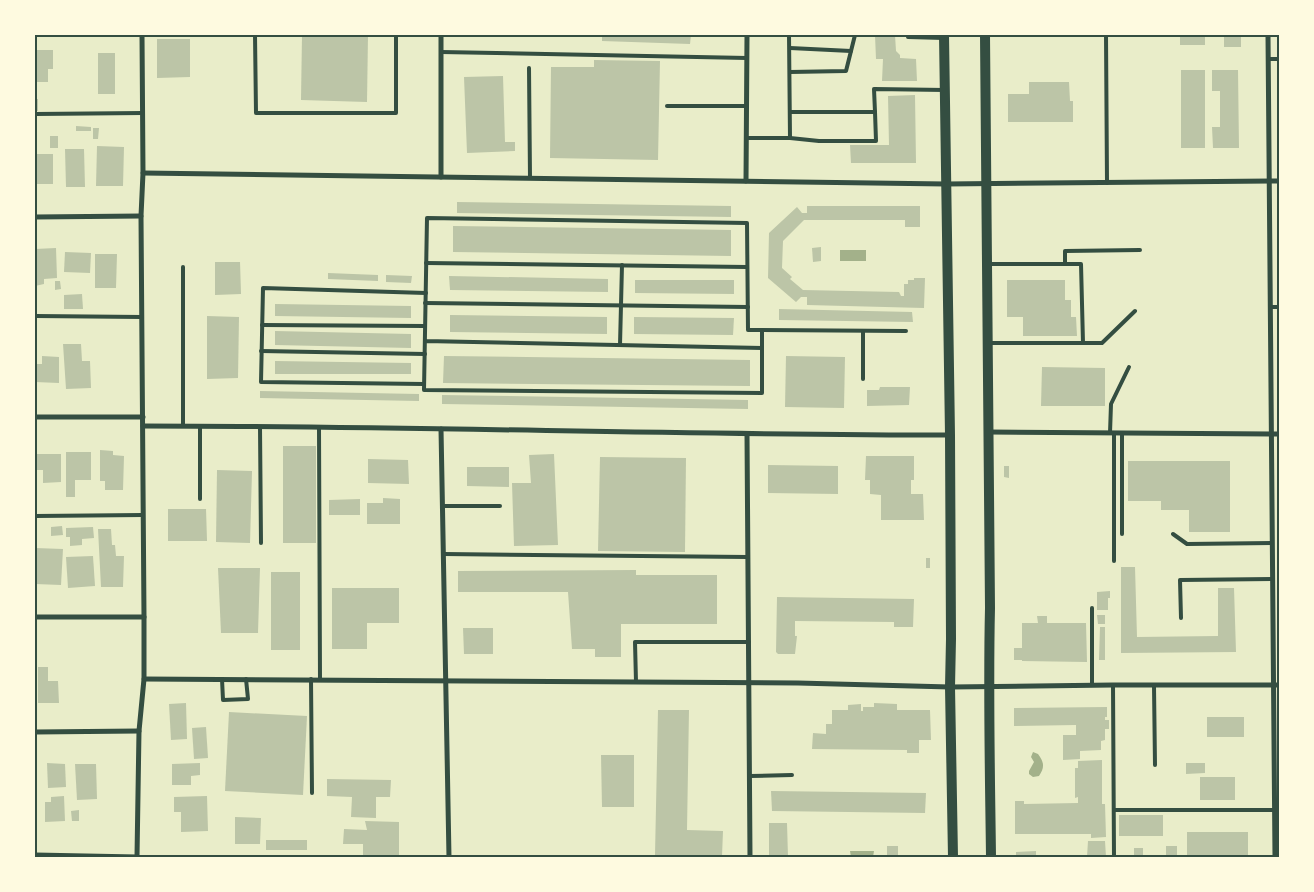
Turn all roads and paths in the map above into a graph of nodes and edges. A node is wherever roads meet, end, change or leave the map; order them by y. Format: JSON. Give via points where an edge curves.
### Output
{"nodes":[{"id":1,"x":142,"y":35,"type":"edge"},
{"id":2,"x":255,"y":35,"type":"edge"},
{"id":3,"x":396,"y":35,"type":"edge"},
{"id":4,"x":441,"y":35,"type":"edge"},
{"id":5,"x":747,"y":35,"type":"edge"},
{"id":6,"x":790,"y":35,"type":"edge"},
{"id":7,"x":851,"y":35,"type":"edge"},
{"id":8,"x":855,"y":35,"type":"edge"},
{"id":9,"x":985,"y":35,"type":"edge"},
{"id":10,"x":1106,"y":35,"type":"edge"},
{"id":11,"x":1268,"y":35,"type":"edge"},
{"id":12,"x":944,"y":36,"type":"edge"},
{"id":13,"x":908,"y":37,"type":"dead end"},
{"id":14,"x":790,"y":48,"type":"junction"},
{"id":15,"x":851,"y":51,"type":"junction"},
{"id":16,"x":441,"y":52,"type":"junction"},
{"id":17,"x":747,"y":58,"type":"junction"},
{"id":18,"x":1268,"y":59,"type":"junction"},
{"id":19,"x":1279,"y":59,"type":"edge"},
{"id":20,"x":529,"y":68,"type":"dead end"},
{"id":21,"x":790,"y":72,"type":"junction"},
{"id":22,"x":945,"y":90,"type":"junction"},
{"id":23,"x":667,"y":106,"type":"dead end"},
{"id":24,"x":747,"y":106,"type":"junction"},
{"id":25,"x":790,"y":112,"type":"junction"},
{"id":26,"x":875,"y":112,"type":"junction"},
{"id":27,"x":143,"y":113,"type":"junction"},
{"id":28,"x":35,"y":114,"type":"edge"},
{"id":29,"x":747,"y":138,"type":"junction"},
{"id":30,"x":790,"y":138,"type":"junction"},
{"id":31,"x":143,"y":172,"type":"junction"},
{"id":32,"x":441,"y":177,"type":"junction"},
{"id":33,"x":530,"y":178,"type":"junction"},
{"id":34,"x":746,"y":181,"type":"junction"},
{"id":35,"x":1269,"y":181,"type":"junction"},
{"id":36,"x":1279,"y":181,"type":"edge"},
{"id":37,"x":1107,"y":183,"type":"junction"},
{"id":38,"x":946,"y":184,"type":"junction"},
{"id":39,"x":986,"y":184,"type":"junction"},
{"id":40,"x":141,"y":216,"type":"junction"},
{"id":41,"x":35,"y":217,"type":"edge"},
{"id":42,"x":1140,"y":250,"type":"dead end"},
{"id":43,"x":426,"y":263,"type":"junction"},
{"id":44,"x":987,"y":264,"type":"junction"},
{"id":45,"x":1066,"y":264,"type":"junction"},
{"id":46,"x":622,"y":265,"type":"junction"},
{"id":47,"x":183,"y":267,"type":"dead end"},
{"id":48,"x":747,"y":267,"type":"junction"},
{"id":49,"x":426,"y":292,"type":"junction"},
{"id":50,"x":426,"y":303,"type":"junction"},
{"id":51,"x":621,"y":306,"type":"junction"},
{"id":52,"x":748,"y":307,"type":"junction"},
{"id":53,"x":1270,"y":307,"type":"junction"},
{"id":54,"x":1279,"y":307,"type":"edge"},
{"id":55,"x":1135,"y":311,"type":"dead end"},
{"id":56,"x":35,"y":316,"type":"edge"},
{"id":57,"x":142,"y":317,"type":"junction"},
{"id":58,"x":262,"y":324,"type":"junction"},
{"id":59,"x":425,"y":326,"type":"junction"},
{"id":60,"x":762,"y":330,"type":"junction"},
{"id":61,"x":863,"y":331,"type":"junction"},
{"id":62,"x":906,"y":332,"type":"dead end"},
{"id":63,"x":425,"y":341,"type":"junction"},
{"id":64,"x":988,"y":343,"type":"junction"},
{"id":65,"x":1083,"y":343,"type":"junction"},
{"id":66,"x":620,"y":345,"type":"junction"},
{"id":67,"x":762,"y":348,"type":"junction"},
{"id":68,"x":261,"y":351,"type":"junction"},
{"id":69,"x":425,"y":354,"type":"junction"},
{"id":70,"x":1130,"y":367,"type":"dead end"},
{"id":71,"x":863,"y":379,"type":"dead end"},
{"id":72,"x":424,"y":384,"type":"junction"},
{"id":73,"x":143,"y":417,"type":"junction"},
{"id":74,"x":35,"y":418,"type":"edge"},
{"id":75,"x":143,"y":426,"type":"junction"},
{"id":76,"x":183,"y":426,"type":"junction"},
{"id":77,"x":200,"y":426,"type":"junction"},
{"id":78,"x":260,"y":427,"type":"junction"},
{"id":79,"x":319,"y":428,"type":"junction"},
{"id":80,"x":441,"y":429,"type":"junction"},
{"id":81,"x":988,"y":432,"type":"junction"},
{"id":82,"x":1112,"y":433,"type":"junction"},
{"id":83,"x":1122,"y":433,"type":"junction"},
{"id":84,"x":747,"y":434,"type":"junction"},
{"id":85,"x":1271,"y":434,"type":"junction"},
{"id":86,"x":1279,"y":434,"type":"edge"},
{"id":87,"x":950,"y":435,"type":"junction"},
{"id":88,"x":200,"y":498,"type":"dead end"},
{"id":89,"x":443,"y":506,"type":"junction"},
{"id":90,"x":500,"y":506,"type":"dead end"},
{"id":91,"x":1272,"y":506,"type":"junction"},
{"id":92,"x":1279,"y":506,"type":"edge"},
{"id":93,"x":143,"y":515,"type":"junction"},
{"id":94,"x":35,"y":516,"type":"edge"},
{"id":95,"x":1122,"y":534,"type":"dead end"},
{"id":96,"x":1173,"y":534,"type":"dead end"},
{"id":97,"x":261,"y":543,"type":"dead end"},
{"id":98,"x":1272,"y":544,"type":"junction"},
{"id":99,"x":444,"y":554,"type":"junction"},
{"id":100,"x":748,"y":557,"type":"junction"},
{"id":101,"x":1114,"y":561,"type":"dead end"},
{"id":102,"x":1272,"y":561,"type":"junction"},
{"id":103,"x":1279,"y":561,"type":"edge"},
{"id":104,"x":1273,"y":579,"type":"junction"},
{"id":105,"x":1092,"y":608,"type":"dead end"},
{"id":106,"x":35,"y":617,"type":"edge"},
{"id":107,"x":144,"y":617,"type":"junction"},
{"id":108,"x":1180,"y":618,"type":"dead end"},
{"id":109,"x":749,"y":642,"type":"junction"},
{"id":110,"x":144,"y":679,"type":"junction"},
{"id":111,"x":222,"y":679,"type":"junction"},
{"id":112,"x":246,"y":679,"type":"junction"},
{"id":113,"x":311,"y":679,"type":"junction"},
{"id":114,"x":320,"y":679,"type":"junction"},
{"id":115,"x":446,"y":680,"type":"junction"},
{"id":116,"x":636,"y":682,"type":"junction"},
{"id":117,"x":749,"y":682,"type":"junction"},
{"id":118,"x":1092,"y":685,"type":"junction"},
{"id":119,"x":1113,"y":685,"type":"junction"},
{"id":120,"x":1279,"y":685,"type":"edge"},
{"id":121,"x":1154,"y":686,"type":"junction"},
{"id":122,"x":1273,"y":686,"type":"junction"},
{"id":123,"x":950,"y":687,"type":"junction"},
{"id":124,"x":988,"y":687,"type":"junction"},
{"id":125,"x":139,"y":731,"type":"junction"},
{"id":126,"x":35,"y":732,"type":"edge"},
{"id":127,"x":1155,"y":766,"type":"dead end"},
{"id":128,"x":792,"y":775,"type":"dead end"},
{"id":129,"x":750,"y":776,"type":"junction"},
{"id":130,"x":312,"y":793,"type":"dead end"},
{"id":131,"x":1114,"y":810,"type":"junction"},
{"id":132,"x":1277,"y":810,"type":"edge"},
{"id":133,"x":35,"y":855,"type":"edge"},
{"id":134,"x":137,"y":857,"type":"edge"},
{"id":135,"x":449,"y":857,"type":"edge"},
{"id":136,"x":750,"y":857,"type":"edge"},
{"id":137,"x":953,"y":857,"type":"edge"},
{"id":138,"x":991,"y":857,"type":"edge"},
{"id":139,"x":1114,"y":857,"type":"edge"},
{"id":140,"x":1275,"y":857,"type":"edge"}],
"edges":[{"from":1,"to":27,"type":"street"},
{"from":2,"to":3,"type":"lane","via":[[256,113],[396,113]]},
{"from":4,"to":16,"type":"street"},
{"from":5,"to":17,"type":"street"},
{"from":6,"to":14,"type":"lane"},
{"from":7,"to":8,"type":"lane"},
{"from":8,"to":15,"type":"lane"},
{"from":9,"to":39,"type":"main road"},
{"from":10,"to":37,"type":"lane"},
{"from":11,"to":18,"type":"street"},
{"from":12,"to":13,"type":"lane"},
{"from":12,"to":22,"type":"main road"},
{"from":14,"to":15,"type":"lane"},
{"from":14,"to":21,"type":"lane"},
{"from":15,"to":21,"type":"lane","via":[[846,71]]},
{"from":16,"to":17,"type":"lane"},
{"from":16,"to":32,"type":"street"},
{"from":17,"to":24,"type":"street"},
{"from":18,"to":19,"type":"lane"},
{"from":18,"to":35,"type":"street"},
{"from":20,"to":33,"type":"lane"},
{"from":21,"to":25,"type":"lane"},
{"from":22,"to":26,"type":"lane","via":[[874,89]]},
{"from":22,"to":38,"type":"main road"},
{"from":23,"to":24,"type":"lane"},
{"from":24,"to":29,"type":"street"},
{"from":25,"to":26,"type":"lane"},
{"from":25,"to":30,"type":"lane"},
{"from":26,"to":30,"type":"lane","via":[[876,140],[819,142]]},
{"from":27,"to":28,"type":"lane"},
{"from":27,"to":31,"type":"street"},
{"from":29,"to":30,"type":"lane"},
{"from":29,"to":34,"type":"street"},
{"from":31,"to":32,"type":"street"},
{"from":31,"to":40,"type":"street"},
{"from":32,"to":33,"type":"street"},
{"from":33,"to":34,"type":"street"},
{"from":34,"to":38,"type":"street"},
{"from":35,"to":36,"type":"street"},
{"from":35,"to":37,"type":"street"},
{"from":35,"to":53,"type":"street"},
{"from":37,"to":39,"type":"street"},
{"from":38,"to":39,"type":"street"},
{"from":38,"to":87,"type":"main road"},
{"from":39,"to":44,"type":"main road"},
{"from":40,"to":41,"type":"street"},
{"from":40,"to":57,"type":"street"},
{"from":42,"to":45,"type":"lane","via":[[1065,251]]},
{"from":43,"to":46,"type":"lane"},
{"from":43,"to":48,"type":"lane","via":[[427,218],[747,222]]},
{"from":43,"to":49,"type":"lane"},
{"from":44,"to":45,"type":"lane"},
{"from":44,"to":64,"type":"main road"},
{"from":45,"to":65,"type":"lane","via":[[1081,264]]},
{"from":46,"to":48,"type":"lane"},
{"from":46,"to":51,"type":"lane"},
{"from":47,"to":76,"type":"lane"},
{"from":48,"to":52,"type":"lane"},
{"from":49,"to":50,"type":"lane"},
{"from":49,"to":58,"type":"lane","via":[[263,288]]},
{"from":50,"to":51,"type":"lane"},
{"from":50,"to":59,"type":"lane"},
{"from":51,"to":52,"type":"lane"},
{"from":51,"to":66,"type":"lane"},
{"from":52,"to":60,"type":"lane","via":[[748,330]]},
{"from":53,"to":54,"type":"lane"},
{"from":53,"to":85,"type":"street"},
{"from":55,"to":65,"type":"lane","via":[[1102,343]]},
{"from":56,"to":57,"type":"lane"},
{"from":57,"to":73,"type":"street"},
{"from":58,"to":59,"type":"lane"},
{"from":58,"to":68,"type":"lane"},
{"from":59,"to":63,"type":"lane"},
{"from":60,"to":61,"type":"lane"},
{"from":60,"to":67,"type":"lane"},
{"from":61,"to":62,"type":"lane"},
{"from":61,"to":71,"type":"lane"},
{"from":63,"to":66,"type":"lane"},
{"from":63,"to":69,"type":"lane"},
{"from":64,"to":65,"type":"lane"},
{"from":64,"to":81,"type":"main road"},
{"from":66,"to":67,"type":"lane"},
{"from":67,"to":72,"type":"lane","via":[[762,393],[424,390]]},
{"from":68,"to":69,"type":"lane"},
{"from":68,"to":72,"type":"lane","via":[[261,382]]},
{"from":69,"to":72,"type":"lane"},
{"from":70,"to":82,"type":"lane","via":[[1111,404]]},
{"from":73,"to":74,"type":"street"},
{"from":73,"to":75,"type":"street"},
{"from":75,"to":76,"type":"street"},
{"from":75,"to":93,"type":"street"},
{"from":76,"to":77,"type":"street"},
{"from":77,"to":78,"type":"street"},
{"from":77,"to":88,"type":"lane"},
{"from":78,"to":79,"type":"street"},
{"from":78,"to":97,"type":"lane"},
{"from":79,"to":80,"type":"street"},
{"from":79,"to":114,"type":"lane"},
{"from":80,"to":84,"type":"street"},
{"from":80,"to":89,"type":"street"},
{"from":81,"to":82,"type":"street"},
{"from":81,"to":124,"type":"main road"},
{"from":82,"to":83,"type":"street"},
{"from":82,"to":101,"type":"lane"},
{"from":83,"to":85,"type":"street"},
{"from":83,"to":95,"type":"lane"},
{"from":84,"to":87,"type":"street"},
{"from":84,"to":100,"type":"street"},
{"from":85,"to":86,"type":"street"},
{"from":85,"to":91,"type":"street"},
{"from":87,"to":123,"type":"main road"},
{"from":89,"to":90,"type":"lane"},
{"from":89,"to":99,"type":"street"},
{"from":91,"to":92,"type":"lane"},
{"from":91,"to":98,"type":"street"},
{"from":93,"to":94,"type":"lane"},
{"from":93,"to":107,"type":"street"},
{"from":96,"to":98,"type":"lane","via":[[1187,544]]},
{"from":98,"to":102,"type":"street"},
{"from":99,"to":100,"type":"lane"},
{"from":99,"to":115,"type":"street"},
{"from":100,"to":109,"type":"street"},
{"from":102,"to":103,"type":"lane"},
{"from":102,"to":104,"type":"street"},
{"from":104,"to":108,"type":"lane","via":[[1180,580]]},
{"from":104,"to":122,"type":"street"},
{"from":105,"to":118,"type":"lane"},
{"from":106,"to":107,"type":"street"},
{"from":107,"to":110,"type":"street"},
{"from":109,"to":116,"type":"lane","via":[[635,642]]},
{"from":109,"to":117,"type":"street"},
{"from":110,"to":111,"type":"street"},
{"from":110,"to":125,"type":"street"},
{"from":111,"to":112,"type":"street"},
{"from":111,"to":112,"type":"lane","via":[[223,700],[248,699]]},
{"from":112,"to":113,"type":"street"},
{"from":113,"to":114,"type":"street"},
{"from":113,"to":130,"type":"lane"},
{"from":114,"to":115,"type":"street"},
{"from":115,"to":116,"type":"street"},
{"from":115,"to":135,"type":"street"},
{"from":116,"to":117,"type":"street"},
{"from":117,"to":123,"type":"street"},
{"from":117,"to":129,"type":"street"},
{"from":118,"to":119,"type":"street"},
{"from":118,"to":124,"type":"street"},
{"from":119,"to":121,"type":"street"},
{"from":119,"to":131,"type":"lane"},
{"from":120,"to":122,"type":"street"},
{"from":121,"to":122,"type":"street"},
{"from":121,"to":127,"type":"lane"},
{"from":122,"to":132,"type":"street"},
{"from":123,"to":124,"type":"street"},
{"from":123,"to":137,"type":"main road"},
{"from":124,"to":138,"type":"main road"},
{"from":125,"to":126,"type":"street"},
{"from":125,"to":134,"type":"street"},
{"from":128,"to":129,"type":"lane"},
{"from":129,"to":136,"type":"street"},
{"from":131,"to":132,"type":"lane"},
{"from":131,"to":139,"type":"lane"},
{"from":132,"to":140,"type":"street"},
{"from":133,"to":134,"type":"street"}]}
